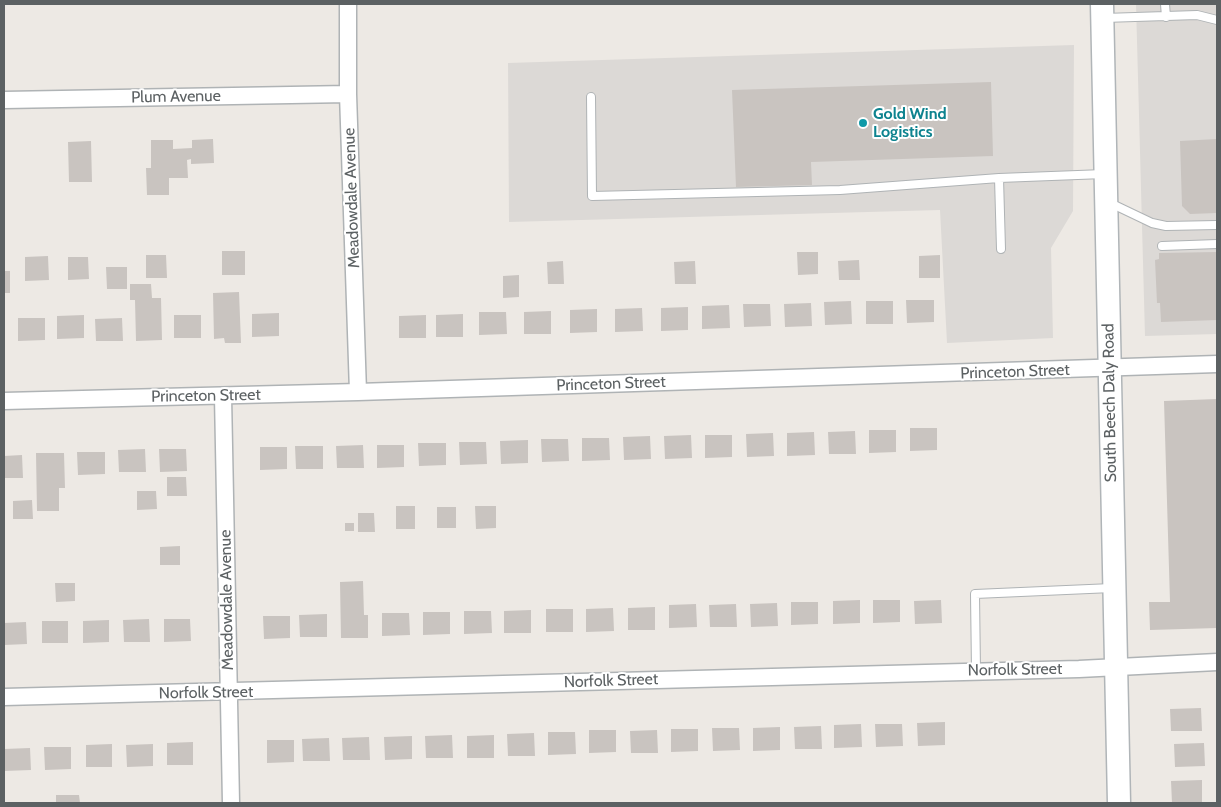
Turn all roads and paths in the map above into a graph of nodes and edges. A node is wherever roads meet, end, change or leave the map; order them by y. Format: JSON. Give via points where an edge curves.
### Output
{"nodes":[{"id":1,"x":348,"y":4,"type":"edge"},
{"id":2,"x":1165,"y":4,"type":"edge"},
{"id":3,"x":1102,"y":11,"type":"edge"},
{"id":4,"x":1166,"y":17,"type":"junction"},
{"id":5,"x":1217,"y":20,"type":"edge"},
{"id":6,"x":348,"y":94,"type":"junction"},
{"id":7,"x":591,"y":97,"type":"dead end"},
{"id":8,"x":4,"y":100,"type":"edge"},
{"id":9,"x":1106,"y":174,"type":"junction"},
{"id":10,"x":999,"y":178,"type":"junction"},
{"id":11,"x":1106,"y":202,"type":"junction"},
{"id":12,"x":1217,"y":226,"type":"edge"},
{"id":13,"x":1217,"y":244,"type":"edge"},
{"id":14,"x":1162,"y":246,"type":"dead end"},
{"id":15,"x":1000,"y":249,"type":"dead end"},
{"id":16,"x":1217,"y":364,"type":"edge"},
{"id":17,"x":1110,"y":370,"type":"junction"},
{"id":18,"x":358,"y":392,"type":"junction"},
{"id":19,"x":223,"y":396,"type":"junction"},
{"id":20,"x":4,"y":401,"type":"edge"},
{"id":21,"x":1114,"y":588,"type":"junction"},
{"id":22,"x":1217,"y":662,"type":"edge"},
{"id":23,"x":1115,"y":667,"type":"junction"},
{"id":24,"x":976,"y":671,"type":"junction"},
{"id":25,"x":228,"y":692,"type":"junction"},
{"id":26,"x":4,"y":697,"type":"edge"},
{"id":27,"x":231,"y":803,"type":"edge"},
{"id":28,"x":1119,"y":803,"type":"edge"}],
"edges":[{"from":1,"to":6,"type":"street","name":"Meadowdale Avenue"},
{"from":2,"to":4,"type":"lane"},
{"from":3,"to":4,"type":"lane"},
{"from":3,"to":9,"type":"main road","name":"South Beech Daly Road"},
{"from":4,"to":5,"type":"lane","via":[[1197,15]]},
{"from":6,"to":8,"type":"street","name":"Plum Avenue"},
{"from":6,"to":18,"type":"street","name":"Meadowdale Avenue"},
{"from":7,"to":10,"type":"lane","via":[[592,196],[840,190]]},
{"from":9,"to":10,"type":"lane"},
{"from":9,"to":11,"type":"main road","name":"South Beech Daly Road"},
{"from":10,"to":15,"type":"lane"},
{"from":11,"to":12,"type":"lane","via":[[1152,223]]},
{"from":11,"to":17,"type":"main road","name":"South Beech Daly Road"},
{"from":13,"to":14,"type":"lane"},
{"from":16,"to":17,"type":"street","name":"Princeton Street"},
{"from":17,"to":18,"type":"street","name":"Princeton Street"},
{"from":17,"to":21,"type":"main road","name":"South Beech Daly Road"},
{"from":18,"to":19,"type":"street","name":"Princeton Street"},
{"from":19,"to":20,"type":"street","name":"Princeton Street"},
{"from":19,"to":25,"type":"street","name":"Meadowdale Avenue"},
{"from":21,"to":23,"type":"main road","name":"South Beech Daly Road"},
{"from":21,"to":24,"type":"lane","via":[[975,594]]},
{"from":22,"to":23,"type":"street","name":"Norfolk Street"},
{"from":23,"to":24,"type":"street","name":"Norfolk Street"},
{"from":23,"to":28,"type":"main road","name":"South Beech Daly Road"},
{"from":24,"to":25,"type":"street","name":"Norfolk Street"},
{"from":25,"to":26,"type":"street","name":"Norfolk Street"},
{"from":25,"to":27,"type":"street","name":"Meadowdale Avenue"}]}
